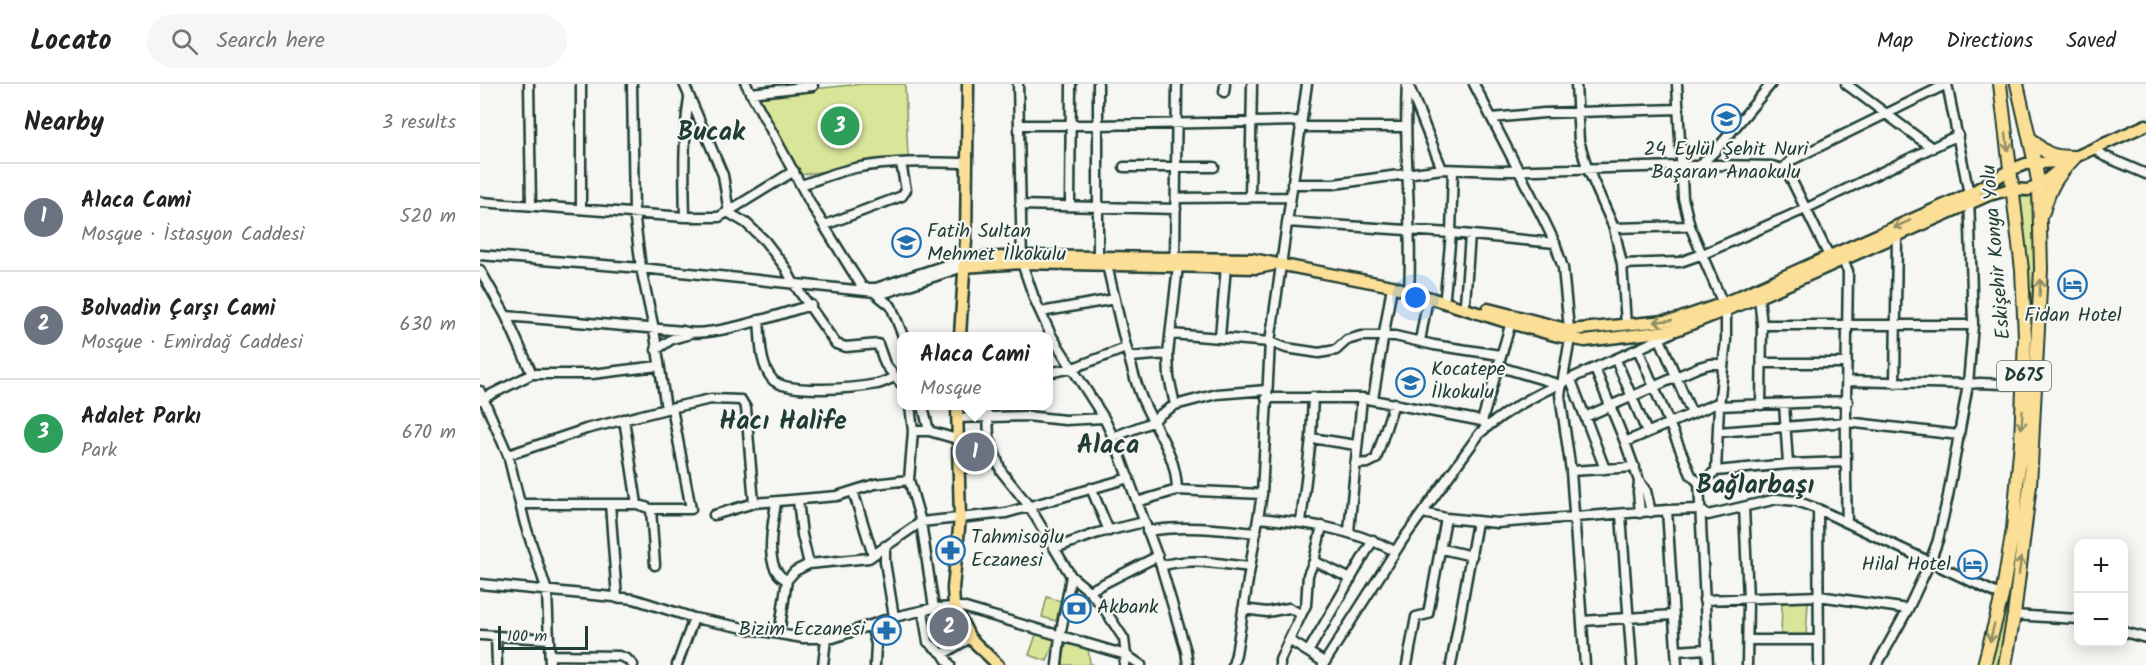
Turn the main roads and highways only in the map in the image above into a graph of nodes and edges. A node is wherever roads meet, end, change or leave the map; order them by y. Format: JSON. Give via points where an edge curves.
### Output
{"nodes":[{"id":1,"x":962,"y":84,"type":"edge"},
{"id":2,"x":968,"y":84,"type":"edge"},
{"id":3,"x":2000,"y":84,"type":"edge"},
{"id":4,"x":2016,"y":84,"type":"edge"},
{"id":5,"x":2146,"y":125,"type":"edge"},
{"id":6,"x":2028,"y":136,"type":"junction"},
{"id":7,"x":2076,"y":157,"type":"junction"},
{"id":8,"x":2035,"y":164,"type":"junction"},
{"id":9,"x":2010,"y":170,"type":"junction"},
{"id":10,"x":2039,"y":186,"type":"junction"},
{"id":11,"x":2011,"y":189,"type":"junction"},
{"id":12,"x":1969,"y":199,"type":"junction"},
{"id":13,"x":2040,"y":223,"type":"junction"},
{"id":14,"x":1836,"y":258,"type":"junction"},
{"id":15,"x":1177,"y":262,"type":"junction"},
{"id":16,"x":964,"y":263,"type":"junction"},
{"id":17,"x":1281,"y":263,"type":"junction"},
{"id":18,"x":1409,"y":289,"type":"junction"},
{"id":19,"x":1725,"y":307,"type":"junction"},
{"id":20,"x":1512,"y":319,"type":"junction"},
{"id":21,"x":960,"y":332,"type":"edge"},
{"id":22,"x":1570,"y":334,"type":"junction"},
{"id":23,"x":957,"y":410,"type":"edge"},
{"id":24,"x":998,"y":665,"type":"edge"},
{"id":25,"x":1984,"y":665,"type":"edge"},
{"id":26,"x":2005,"y":665,"type":"edge"}],
"edges":[{"from":1,"to":16,"type":"main road"},
{"from":2,"to":16,"type":"main road"},
{"from":3,"to":9,"type":"highway","name":"Eskişehir Konya Yolu","number":"D675","one_way":true},
{"from":4,"to":6,"type":"highway","number":"D675"},
{"from":5,"to":7,"type":"main road"},
{"from":6,"to":7,"type":"highway","via":[[2046,153]]},
{"from":6,"to":8,"type":"highway","number":"D675"},
{"from":7,"to":8,"type":"main road"},
{"from":7,"to":10,"type":"main road"},
{"from":7,"to":13,"type":"highway","via":[[2052,184]]},
{"from":8,"to":9,"type":"main road"},
{"from":8,"to":10,"type":"highway","name":"Eskişehir Konya Yolu","number":"D675"},
{"from":9,"to":11,"type":"highway","name":"Eskişehir Konya Yolu","number":"D675"},
{"from":9,"to":12,"type":"main road"},
{"from":10,"to":11,"type":"main road"},
{"from":10,"to":13,"type":"highway","name":"Eskişehir Konya Yolu","number":"D675"},
{"from":11,"to":12,"type":"main road"},
{"from":11,"to":25,"type":"highway","name":"Eskişehir Konya Yolu","number":"D675","one_way":true,"via":[[2022,270],[2024,385],[2013,529],[2002,596]]},
{"from":12,"to":14,"type":"main road","one_way":true},
{"from":12,"to":14,"type":"main road","via":[[1897,237]]},
{"from":26,"to":13,"type":"highway","name":"Eskişehir Konya Yolu","number":"D675","one_way":true,"via":[[2030,484],[2042,269]]},
{"from":14,"to":19,"type":"main road"},
{"from":14,"to":19,"type":"main road","via":[[1759,297]]},
{"from":15,"to":16,"type":"main road"},
{"from":15,"to":17,"type":"main road","via":[[1252,259]]},
{"from":15,"to":17,"type":"main road","via":[[1257,268]]},
{"from":16,"to":21,"type":"main road"},
{"from":17,"to":18,"type":"main road"},
{"from":18,"to":20,"type":"main road"},
{"from":18,"to":20,"type":"main road"},
{"from":19,"to":22,"type":"main road","one_way":true,"via":[[1675,320]]},
{"from":19,"to":22,"type":"main road","via":[[1676,330],[1585,341]]},
{"from":20,"to":22,"type":"main road"},
{"from":23,"to":24,"type":"main road","via":[[960,518],[954,606],[970,638]]}]}
